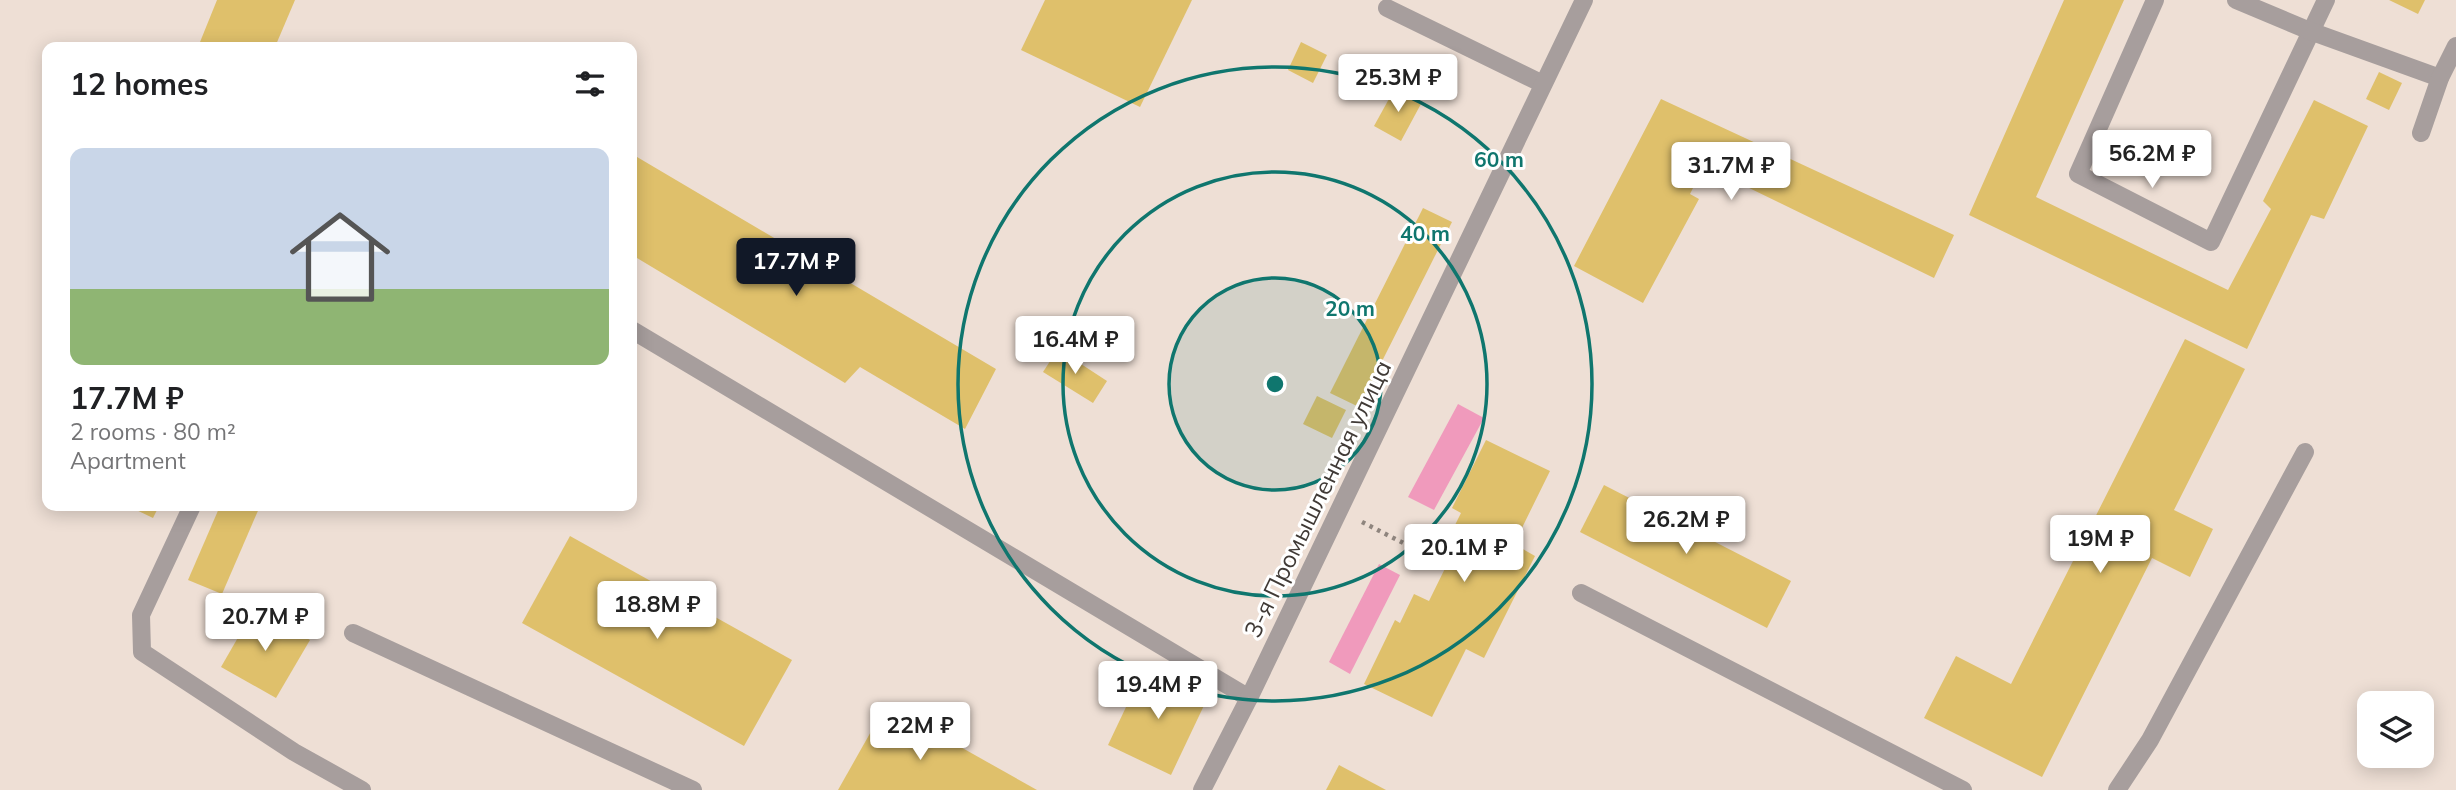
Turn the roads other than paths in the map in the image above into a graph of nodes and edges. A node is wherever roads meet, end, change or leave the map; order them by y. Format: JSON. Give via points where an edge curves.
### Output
{"nodes":[{"id":1,"x":1584,"y":0,"type":"edge"},
{"id":2,"x":2155,"y":0,"type":"edge"},
{"id":3,"x":2236,"y":0,"type":"edge"},
{"id":4,"x":2326,"y":0,"type":"edge"},
{"id":5,"x":1387,"y":8,"type":"dead end"},
{"id":6,"x":2311,"y":31,"type":"junction"},
{"id":7,"x":2456,"y":47,"type":"edge"},
{"id":8,"x":2440,"y":78,"type":"junction"},
{"id":9,"x":1543,"y":84,"type":"junction"},
{"id":10,"x":2421,"y":133,"type":"dead end"},
{"id":11,"x":637,"y":333,"type":"edge"},
{"id":12,"x":2305,"y":452,"type":"dead end"},
{"id":13,"x":190,"y":511,"type":"edge"},
{"id":14,"x":1581,"y":593,"type":"dead end"},
{"id":15,"x":353,"y":633,"type":"dead end"},
{"id":16,"x":1249,"y":698,"type":"junction"},
{"id":17,"x":362,"y":790,"type":"edge"},
{"id":18,"x":694,"y":790,"type":"edge"},
{"id":19,"x":1202,"y":790,"type":"edge"},
{"id":20,"x":1963,"y":790,"type":"edge"},
{"id":21,"x":2117,"y":790,"type":"edge"}],
"edges":[{"from":1,"to":9,"type":"street","name":"3-я Промышленная улица"},
{"from":2,"to":6,"type":"street","via":[[2078,174],[2211,242]]},
{"from":3,"to":6,"type":"street"},
{"from":4,"to":6,"type":"street"},
{"from":5,"to":9,"type":"street"},
{"from":6,"to":8,"type":"street"},
{"from":7,"to":8,"type":"street"},
{"from":8,"to":10,"type":"street"},
{"from":9,"to":16,"type":"street","name":"3-я Промышленная улица"},
{"from":11,"to":16,"type":"street"},
{"from":12,"to":21,"type":"street","via":[[2150,740]]},
{"from":13,"to":17,"type":"street","via":[[141,615],[142,652],[294,752]]},
{"from":14,"to":20,"type":"street"},
{"from":15,"to":18,"type":"street"},
{"from":16,"to":19,"type":"street","name":"3-я Промышленная улица"}]}
